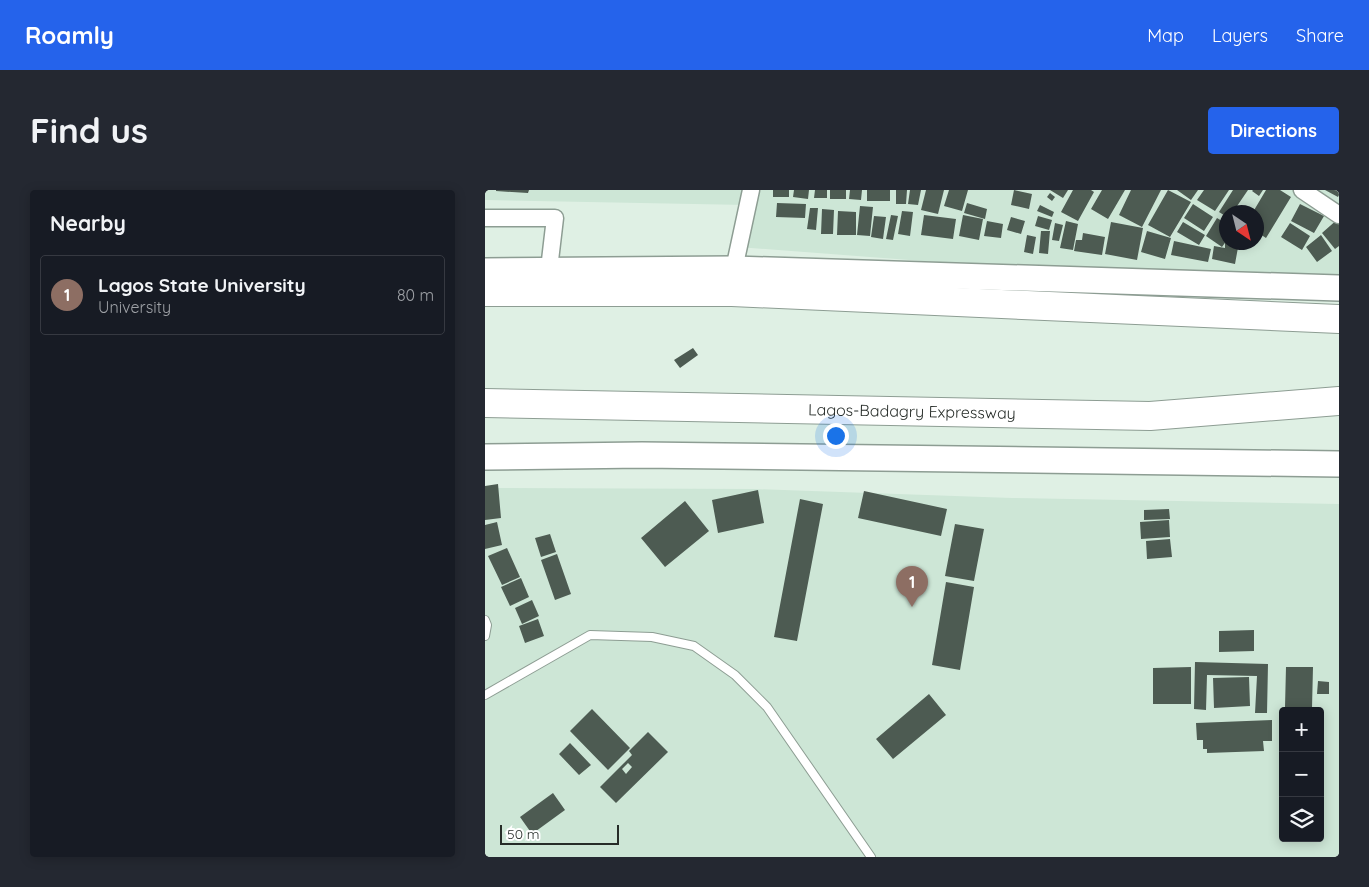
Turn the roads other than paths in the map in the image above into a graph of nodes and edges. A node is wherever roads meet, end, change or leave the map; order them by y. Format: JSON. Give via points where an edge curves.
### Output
{"nodes":[{"id":1,"x":751,"y":190,"type":"edge"},
{"id":2,"x":1302,"y":190,"type":"edge"},
{"id":3,"x":1339,"y":215,"type":"edge"},
{"id":4,"x":485,"y":218,"type":"edge"},
{"id":5,"x":734,"y":269,"type":"junction"},
{"id":6,"x":485,"y":270,"type":"edge"},
{"id":7,"x":549,"y":270,"type":"junction"},
{"id":8,"x":1339,"y":288,"type":"edge"},
{"id":9,"x":485,"y":292,"type":"edge"},
{"id":10,"x":1339,"y":319,"type":"edge"},
{"id":11,"x":1339,"y":401,"type":"edge"},
{"id":12,"x":485,"y":403,"type":"edge"},
{"id":13,"x":485,"y":457,"type":"edge"},
{"id":14,"x":1339,"y":464,"type":"edge"},
{"id":15,"x":485,"y":620,"type":"edge"},
{"id":16,"x":485,"y":636,"type":"edge"},
{"id":17,"x":486,"y":693,"type":"edge"},
{"id":18,"x":871,"y":857,"type":"edge"}],
"edges":[{"from":1,"to":5,"type":"street"},
{"from":2,"to":3,"type":"street"},
{"from":4,"to":7,"type":"street","via":[[555,218]]},
{"from":5,"to":7,"type":"main road"},
{"from":5,"to":8,"type":"main road"},
{"from":6,"to":7,"type":"main road"},
{"from":9,"to":10,"type":"highway","via":[[732,292]]},
{"from":11,"to":12,"type":"highway","name":"Lagos-Badagry Expressway","via":[[1150,416]]},
{"from":13,"to":14,"type":"main road","via":[[642,454]]},
{"from":15,"to":16,"type":"lane"},
{"from":17,"to":18,"type":"lane","via":[[590,635],[652,637],[694,646],[735,675],[767,707]]}]}
